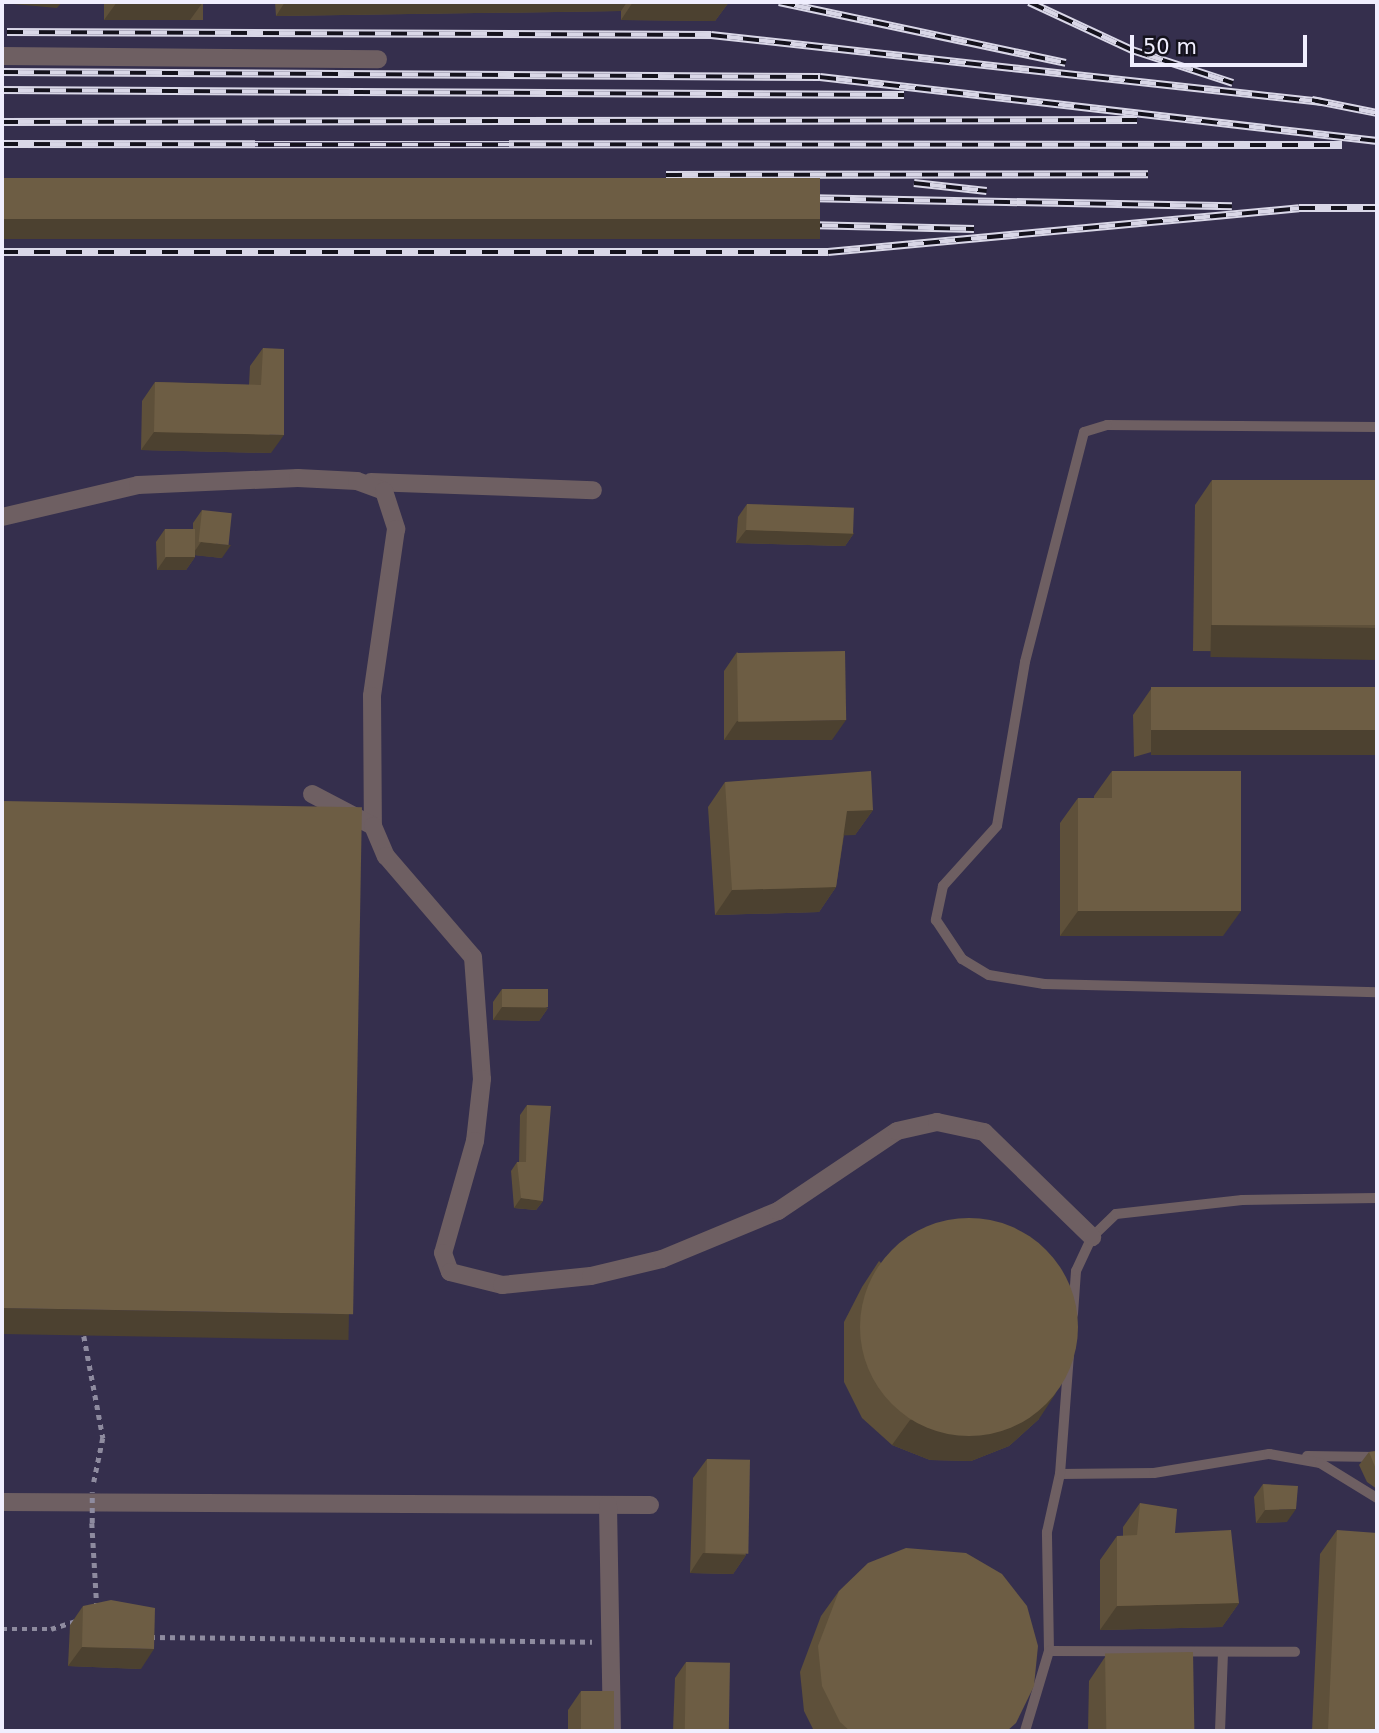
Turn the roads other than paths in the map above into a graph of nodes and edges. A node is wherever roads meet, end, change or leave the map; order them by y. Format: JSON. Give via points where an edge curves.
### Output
{"nodes":[{"id":1,"x":2,"y":56,"type":"edge"},
{"id":2,"x":378,"y":59,"type":"dead end"},
{"id":3,"x":1377,"y":427,"type":"edge"},
{"id":4,"x":357,"y":481,"type":"junction"},
{"id":5,"x":593,"y":490,"type":"dead end"},
{"id":6,"x":2,"y":517,"type":"edge"},
{"id":7,"x":312,"y":794,"type":"dead end"},
{"id":8,"x":373,"y":826,"type":"junction"},
{"id":9,"x":1377,"y":992,"type":"edge"},
{"id":10,"x":1377,"y":1198,"type":"edge"},
{"id":11,"x":1092,"y":1237,"type":"junction"},
{"id":12,"x":1072,"y":1325,"type":"edge"},
{"id":13,"x":1071,"y":1339,"type":"edge"},
{"id":14,"x":1275,"y":1456,"type":"junction"},
{"id":15,"x":1377,"y":1457,"type":"edge"},
{"id":16,"x":1060,"y":1474,"type":"junction"},
{"id":17,"x":1377,"y":1498,"type":"edge"},
{"id":18,"x":2,"y":1502,"type":"edge"},
{"id":19,"x":608,"y":1505,"type":"junction"},
{"id":20,"x":650,"y":1505,"type":"dead end"},
{"id":21,"x":1049,"y":1651,"type":"junction"},
{"id":22,"x":1295,"y":1653,"type":"dead end"},
{"id":23,"x":1223,"y":1654,"type":"junction"},
{"id":24,"x":612,"y":1731,"type":"edge"},
{"id":25,"x":1026,"y":1731,"type":"edge"},
{"id":26,"x":1220,"y":1731,"type":"edge"}],
"edges":[{"from":1,"to":2,"type":"street"},
{"from":3,"to":9,"type":"lane","via":[[1107,425],[1084,432],[1026,662],[997,825],[943,886],[936,920],[962,959],[1003,977]]},
{"from":4,"to":5,"type":"street"},
{"from":4,"to":6,"type":"street","via":[[138,485]]},
{"from":4,"to":8,"type":"street","via":[[384,491],[396,529],[372,696]]},
{"from":7,"to":8,"type":"street"},
{"from":8,"to":11,"type":"street","via":[[386,856],[473,957],[482,1079],[475,1141],[443,1253],[450,1272],[502,1285],[591,1276],[662,1259],[778,1211],[897,1131],[937,1122],[984,1132]]},
{"from":10,"to":11,"type":"lane","via":[[1242,1200],[1116,1214]]},
{"from":11,"to":12,"type":"lane","via":[[1076,1271]]},
{"from":13,"to":16,"type":"lane"},
{"from":14,"to":15,"type":"lane"},
{"from":14,"to":16,"type":"lane","via":[[1154,1472]]},
{"from":14,"to":17,"type":"lane","via":[[1320,1464]]},
{"from":16,"to":21,"type":"lane","via":[[1047,1532]]},
{"from":18,"to":19,"type":"street"},
{"from":19,"to":20,"type":"street"},
{"from":19,"to":24,"type":"street"},
{"from":21,"to":23,"type":"lane"},
{"from":21,"to":25,"type":"lane"},
{"from":22,"to":23,"type":"lane"},
{"from":23,"to":26,"type":"lane"}]}
